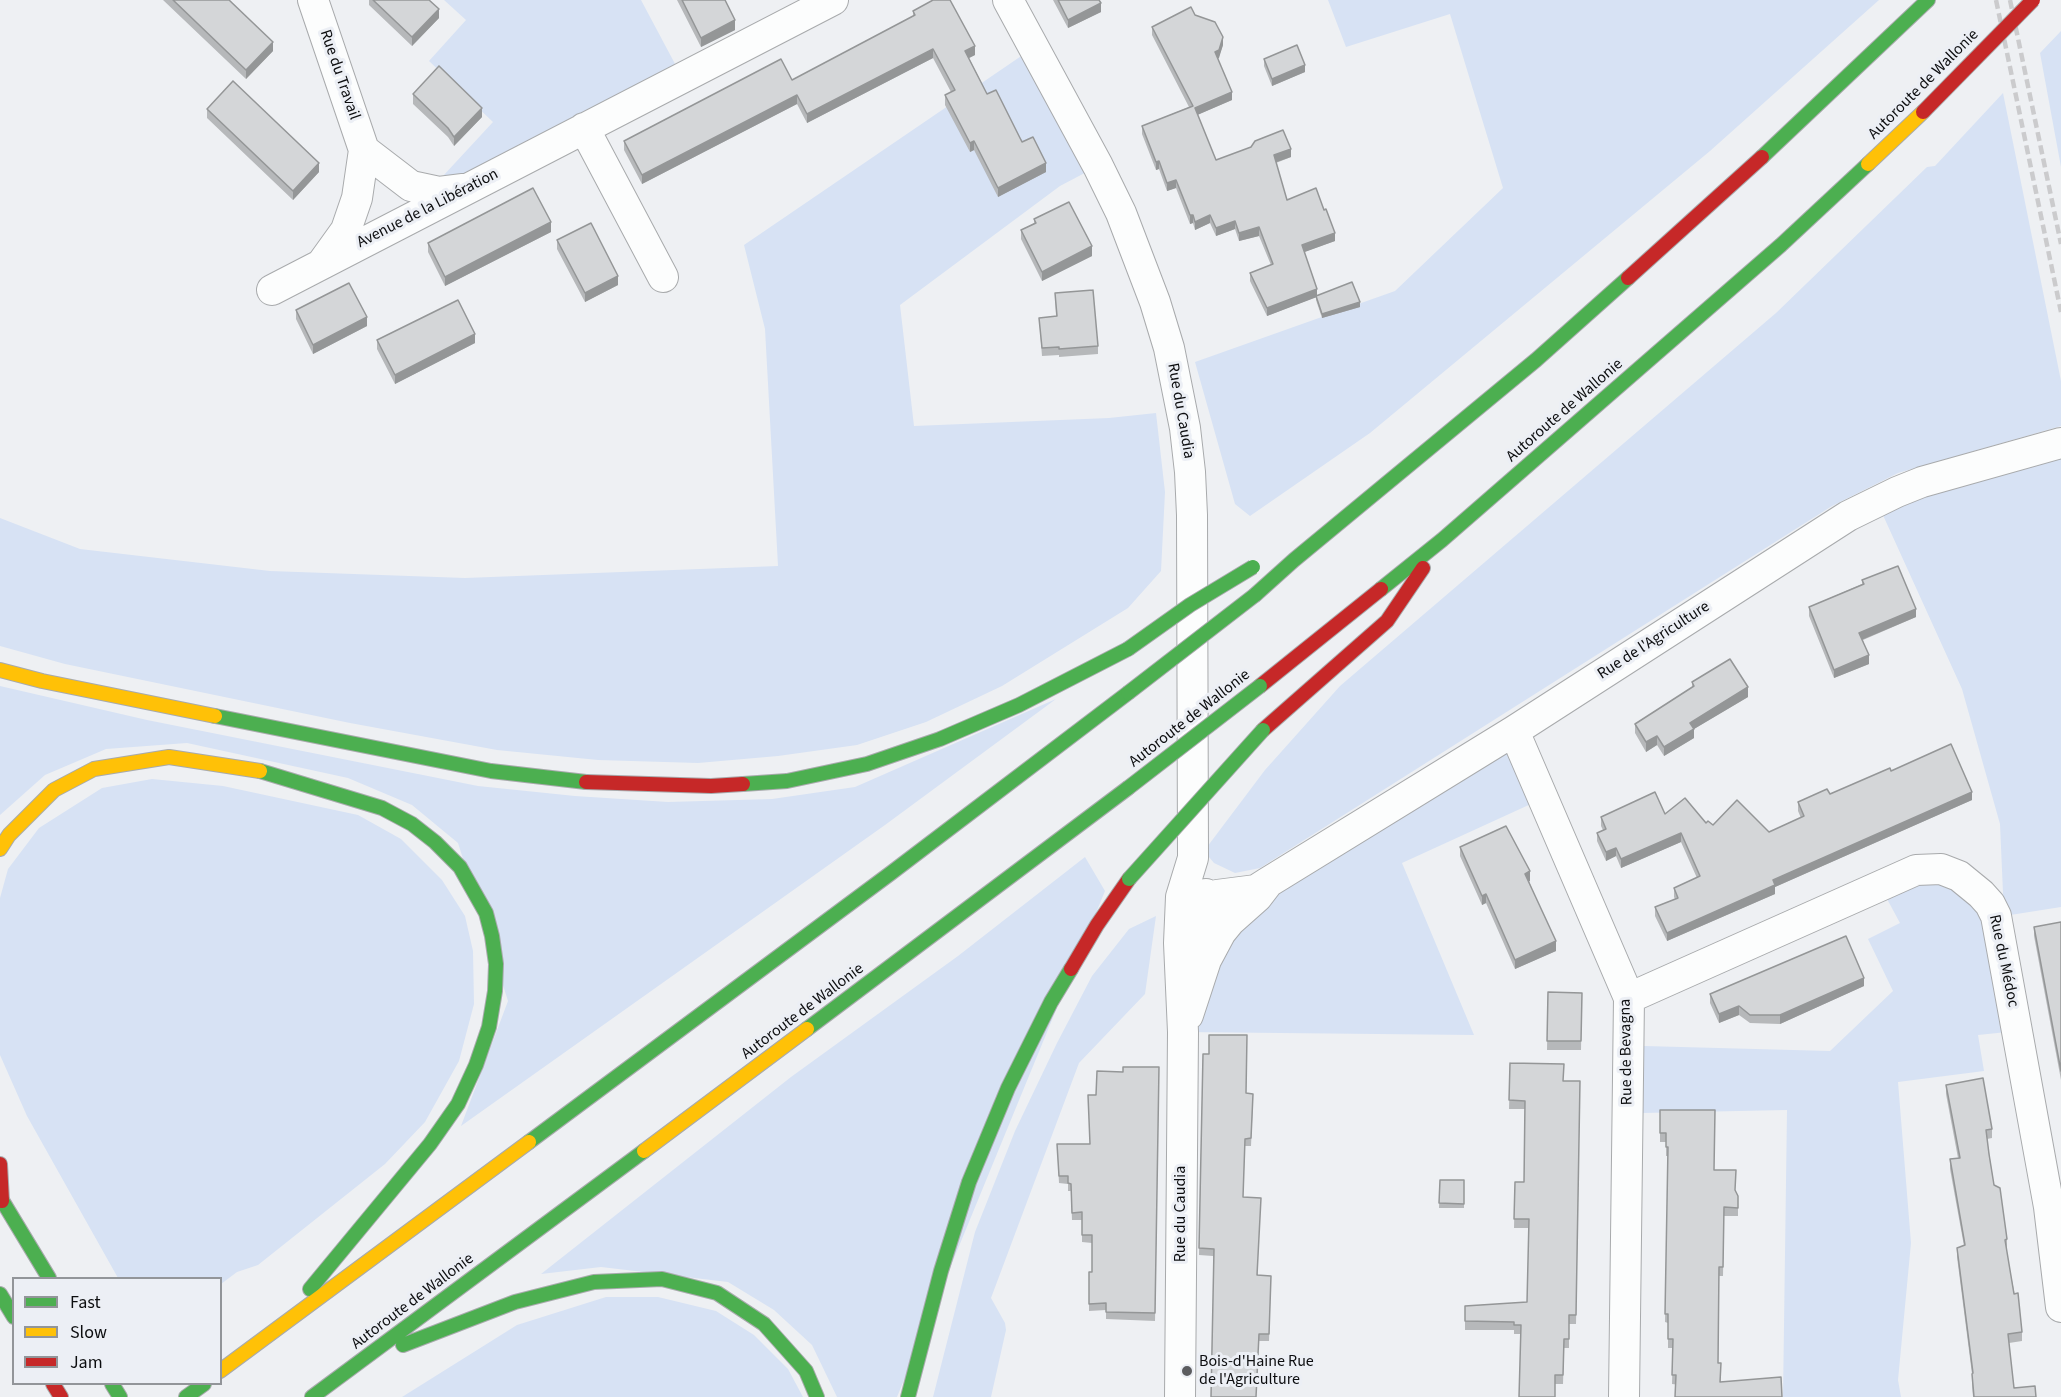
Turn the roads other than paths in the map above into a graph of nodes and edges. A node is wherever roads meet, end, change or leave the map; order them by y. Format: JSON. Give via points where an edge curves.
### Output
{"nodes":[{"id":1,"x":313,"y":0,"type":"edge"},
{"id":2,"x":833,"y":0,"type":"edge"},
{"id":3,"x":1008,"y":0,"type":"edge"},
{"id":4,"x":1928,"y":0,"type":"edge"},
{"id":5,"x":2033,"y":0,"type":"edge"},
{"id":6,"x":584,"y":128,"type":"junction"},
{"id":7,"x":364,"y":150,"type":"junction"},
{"id":8,"x":466,"y":189,"type":"junction"},
{"id":9,"x":322,"y":264,"type":"junction"},
{"id":10,"x":663,"y":277,"type":"dead end"},
{"id":11,"x":272,"y":290,"type":"dead end"},
{"id":12,"x":2061,"y":443,"type":"edge"},
{"id":13,"x":1442,"y":540,"type":"junction"},
{"id":14,"x":1290,"y":564,"type":"junction"},
{"id":15,"x":0,"y":670,"type":"edge"},
{"id":16,"x":1514,"y":731,"type":"junction"},
{"id":17,"x":0,"y":849,"type":"edge"},
{"id":18,"x":1201,"y":899,"type":"junction"},
{"id":19,"x":1629,"y":998,"type":"junction"},
{"id":20,"x":1183,"y":1032,"type":"junction"},
{"id":21,"x":0,"y":1164,"type":"edge"},
{"id":22,"x":1,"y":1199,"type":"edge"},
{"id":23,"x":48,"y":1277,"type":"edge"},
{"id":24,"x":0,"y":1294,"type":"edge"},
{"id":25,"x":2061,"y":1307,"type":"edge"},
{"id":26,"x":12,"y":1314,"type":"edge"},
{"id":27,"x":274,"y":1332,"type":"junction"},
{"id":28,"x":365,"y":1359,"type":"junction"},
{"id":29,"x":222,"y":1370,"type":"edge"},
{"id":30,"x":201,"y":1385,"type":"edge"},
{"id":31,"x":186,"y":1397,"type":"edge"},
{"id":32,"x":313,"y":1397,"type":"edge"},
{"id":33,"x":817,"y":1397,"type":"edge"},
{"id":34,"x":908,"y":1397,"type":"edge"},
{"id":35,"x":1180,"y":1397,"type":"edge"},
{"id":36,"x":1624,"y":1397,"type":"edge"}],
"edges":[{"from":1,"to":7,"type":"street","name":"Rue du Travail"},
{"from":2,"to":6,"type":"street","name":"Avenue de la Libération"},
{"from":3,"to":18,"type":"street","name":"Rue du Caudia","via":[[1121,213],[1168,348],[1190,472]]},
{"from":4,"to":14,"type":"highway","via":[[1736,182],[1536,360]]},
{"from":5,"to":13,"type":"highway","name":"Autoroute de Wallonie","bridge":true,"via":[[1923,112],[1781,245]]},
{"from":6,"to":8,"type":"street","name":"Avenue de la Libération"},
{"from":6,"to":10,"type":"street"},
{"from":7,"to":8,"type":"street","via":[[411,186],[439,192]]},
{"from":7,"to":9,"type":"street","name":"Rue du Travail","via":[[357,198],[346,230]]},
{"from":8,"to":9,"type":"street","name":"Avenue de la Libération"},
{"from":9,"to":11,"type":"street","name":"Avenue de la Libération"},
{"from":12,"to":16,"type":"street","name":"Rue de l'Agriculture","via":[[1922,482],[1848,516]]},
{"from":13,"to":28,"type":"highway","name":"Autoroute de Wallonie","bridge":true,"via":[[1128,788]]},
{"from":13,"to":34,"type":"highway","bridge":true,"via":[[1387,621],[1263,730],[1129,879],[1097,925],[1051,1002],[1008,1088],[969,1182]]},
{"from":14,"to":15,"type":"highway","bridge":true,"via":[[1253,567],[1128,649],[1019,705],[940,739],[867,764],[787,780],[711,786],[600,784],[491,771]]},
{"from":14,"to":27,"type":"highway","bridge":true,"via":[[1255,595],[891,873]]},
{"from":16,"to":18,"type":"street","name":"Rue de l'Agriculture","via":[[1255,887]]},
{"from":16,"to":19,"type":"street","name":"Rue de Bevagna"},
{"from":17,"to":27,"type":"highway","via":[[54,790],[94,769],[169,757],[256,770],[382,808],[412,824],[435,843],[460,867],[473,888],[486,913],[496,964],[489,1027],[472,1075],[458,1104],[430,1144]]},
{"from":18,"to":20,"type":"street","name":"Rue du Caudia","via":[[1206,960]]},
{"from":18,"to":20,"type":"street","name":"Rue du Caudia","via":[[1179,943]]},
{"from":19,"to":25,"type":"street","name":"Rue du Médoc","via":[[1916,870],[1941,869],[1959,876],[1981,894],[1996,916],[2049,1208]]},
{"from":19,"to":36,"type":"street","name":"Rue de Bevagna"},
{"from":20,"to":35,"type":"street","name":"Rue du Caudia"},
{"from":21,"to":22,"type":"highway"},
{"from":22,"to":23,"type":"highway"},
{"from":24,"to":26,"type":"highway"},
{"from":27,"to":29,"type":"highway"},
{"from":28,"to":32,"type":"highway","name":"Autoroute de Wallonie"},
{"from":28,"to":33,"type":"highway","via":[[515,1302],[594,1282],[662,1279],[717,1293],[764,1324],[806,1371]]},
{"from":30,"to":31,"type":"highway"}]}
